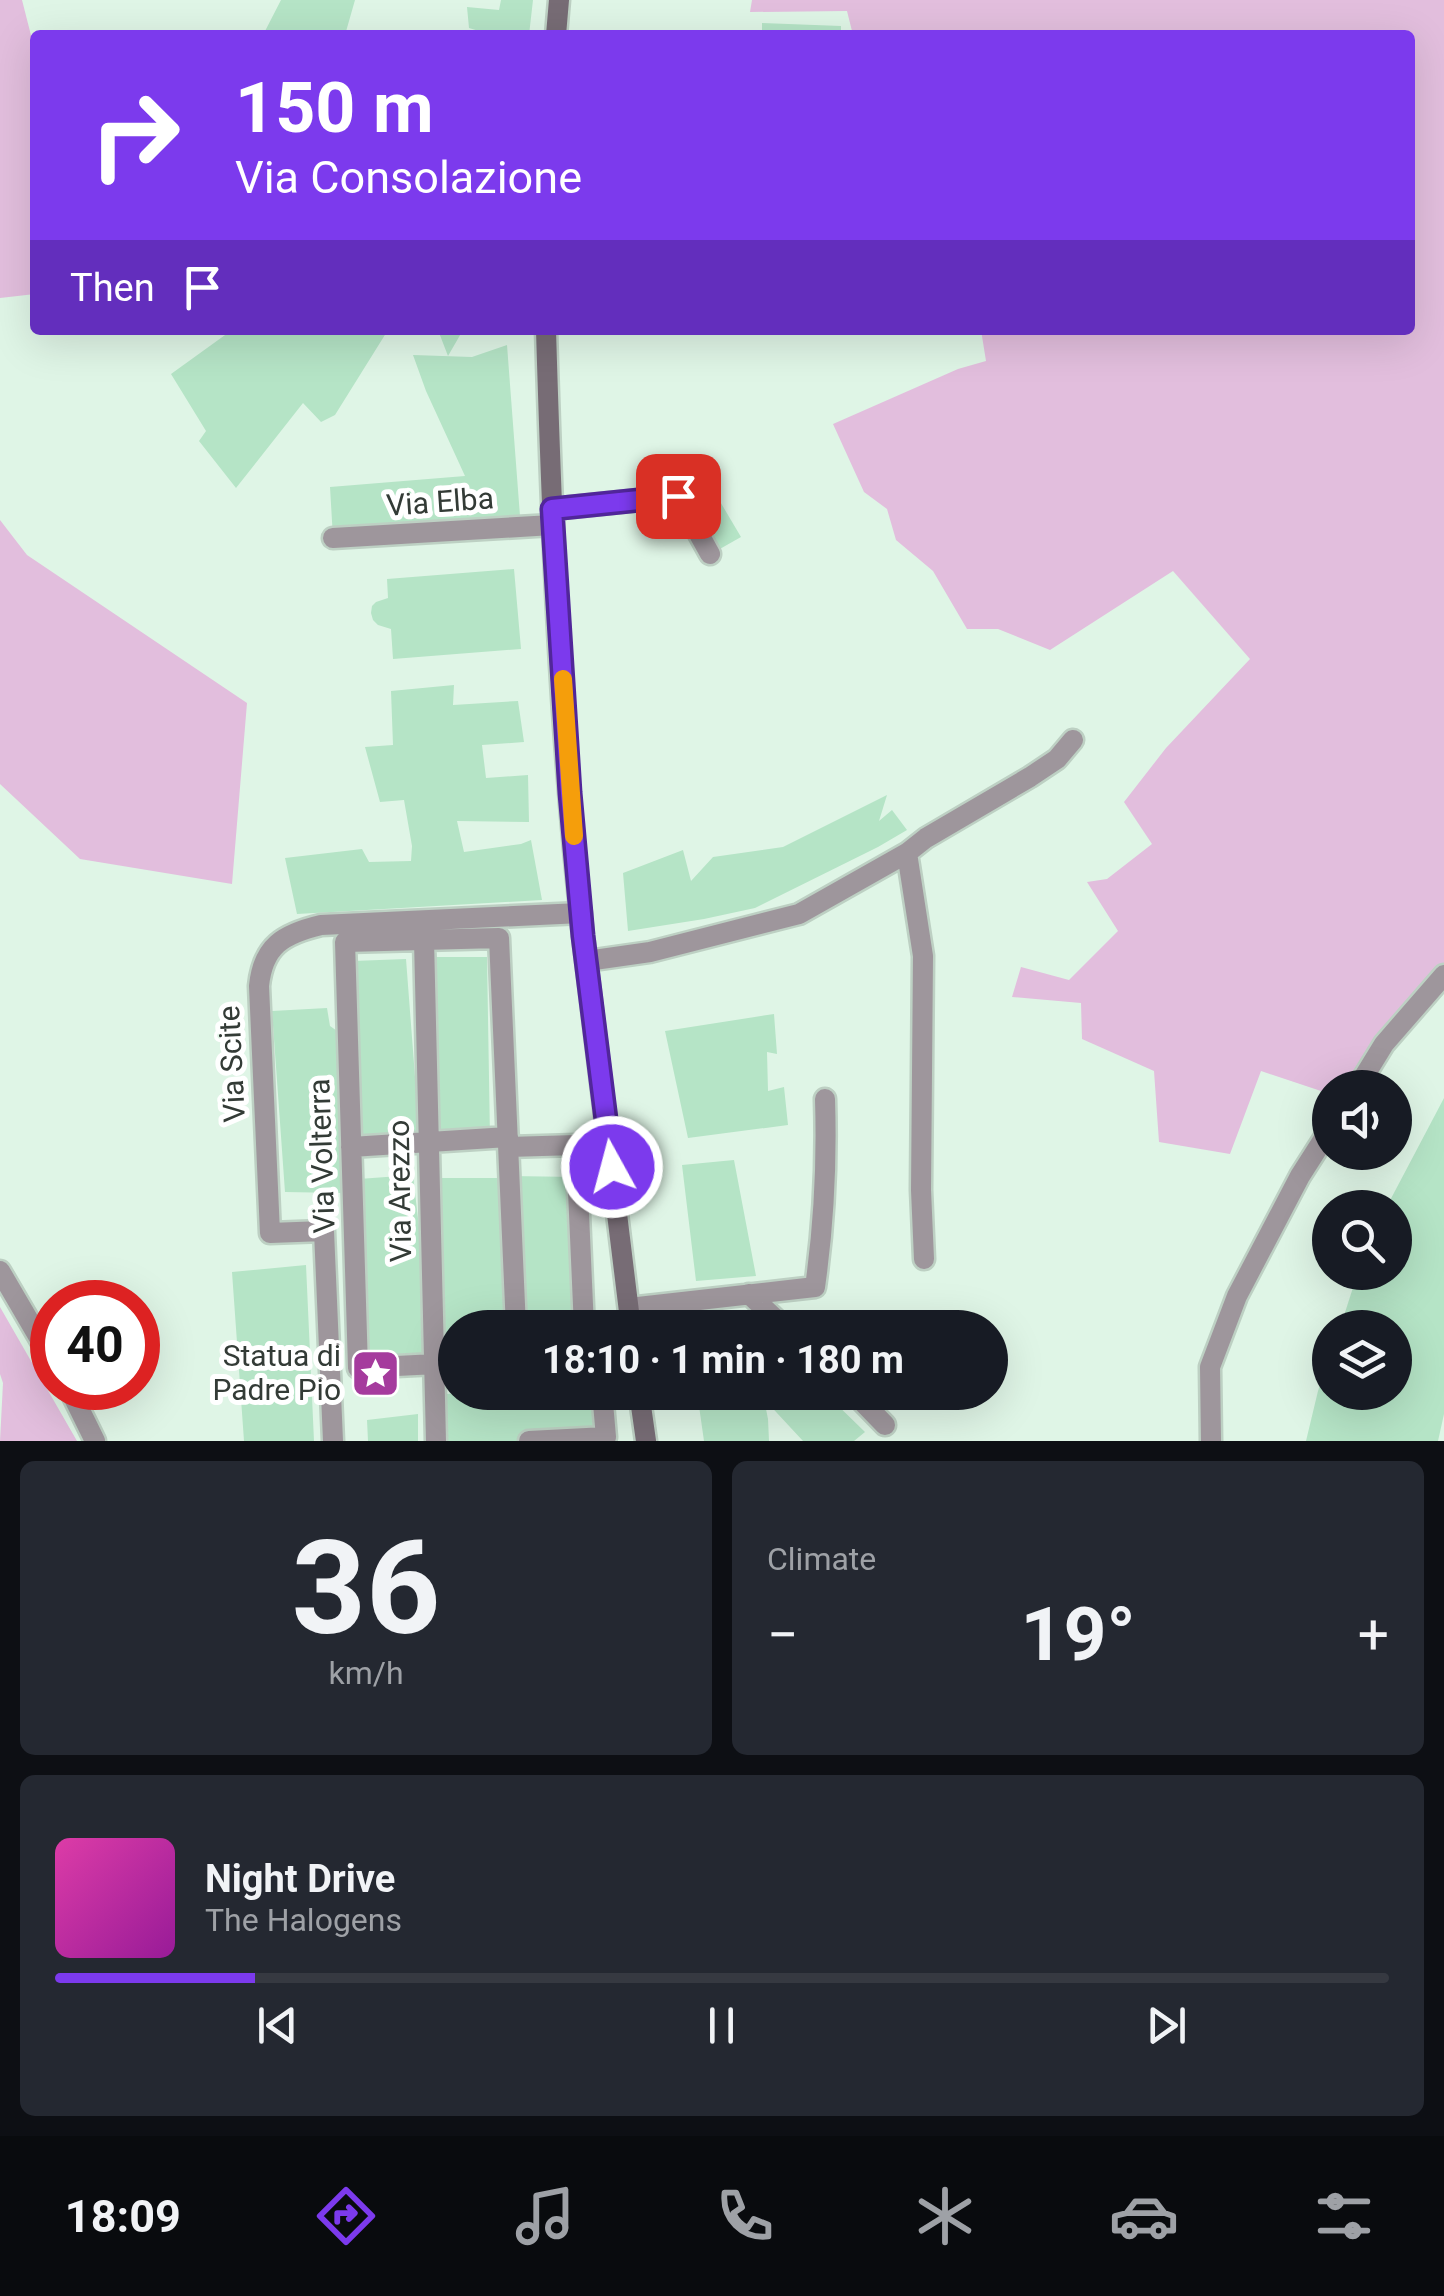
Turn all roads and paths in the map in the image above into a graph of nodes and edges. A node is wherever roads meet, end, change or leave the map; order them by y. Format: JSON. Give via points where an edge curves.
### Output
{"nodes":[{"id":1,"x":559,"y":0,"type":"edge"},
{"id":2,"x":556,"y":30,"type":"edge"},
{"id":3,"x":546,"y":335,"type":"edge"},
{"id":4,"x":552,"y":517,"type":"junction"},
{"id":5,"x":333,"y":538,"type":"dead end"},
{"id":6,"x":710,"y":554,"type":"dead end"},
{"id":7,"x":1072,"y":740,"type":"dead end"},
{"id":8,"x":907,"y":854,"type":"junction"},
{"id":9,"x":581,"y":914,"type":"junction"},
{"id":10,"x":424,"y":940,"type":"junction"},
{"id":11,"x":587,"y":961,"type":"junction"},
{"id":12,"x":1444,"y":975,"type":"edge"},
{"id":13,"x":1367,"y":1070,"type":"edge"},
{"id":14,"x":825,"y":1099,"type":"dead end"},
{"id":15,"x":429,"y":1142,"type":"junction"},
{"id":16,"x":508,"y":1142,"type":"junction"},
{"id":17,"x":351,"y":1147,"type":"junction"},
{"id":18,"x":1312,"y":1157,"type":"edge"},
{"id":19,"x":924,"y":1259,"type":"dead end"},
{"id":20,"x":0,"y":1271,"type":"edge"},
{"id":21,"x":749,"y":1294,"type":"junction"},
{"id":22,"x":441,"y":1310,"type":"edge"},
{"id":23,"x":515,"y":1310,"type":"edge"},
{"id":24,"x":583,"y":1310,"type":"edge"},
{"id":25,"x":629,"y":1310,"type":"edge"},
{"id":26,"x":670,"y":1310,"type":"edge"},
{"id":27,"x":766,"y":1310,"type":"edge"},
{"id":28,"x":30,"y":1322,"type":"edge"},
{"id":29,"x":438,"y":1363,"type":"edge"},
{"id":30,"x":80,"y":1410,"type":"edge"},
{"id":31,"x":440,"y":1410,"type":"edge"},
{"id":32,"x":604,"y":1410,"type":"edge"},
{"id":33,"x":642,"y":1410,"type":"edge"},
{"id":34,"x":870,"y":1410,"type":"edge"},
{"id":35,"x":885,"y":1425,"type":"dead end"},
{"id":36,"x":95,"y":1441,"type":"edge"},
{"id":37,"x":334,"y":1441,"type":"edge"},
{"id":38,"x":436,"y":1441,"type":"edge"},
{"id":39,"x":529,"y":1441,"type":"edge"},
{"id":40,"x":646,"y":1441,"type":"edge"},
{"id":41,"x":1211,"y":1441,"type":"edge"}],
"edges":[{"from":1,"to":2,"type":"street"},
{"from":3,"to":4,"type":"street"},
{"from":4,"to":5,"type":"street","name":"Via Elba"},
{"from":4,"to":6,"type":"street","name":"Via Elba","via":[[678,496]]},
{"from":4,"to":9,"type":"street"},
{"from":7,"to":8,"type":"street","via":[[1057,759]]},
{"from":8,"to":11,"type":"street","via":[[799,914]]},
{"from":8,"to":19,"type":"street","via":[[924,956]]},
{"from":9,"to":11,"type":"street"},
{"from":9,"to":37,"type":"street","name":"Via Scite","via":[[321,925],[289,936],[261,966],[270,1233],[324,1232]]},
{"from":10,"to":15,"type":"street","name":"Via Arezzo"},
{"from":10,"to":16,"type":"street","via":[[499,938]]},
{"from":10,"to":17,"type":"street","name":"Via Volterra","via":[[345,942]]},
{"from":11,"to":25,"type":"street"},
{"from":12,"to":13,"type":"street"},
{"from":14,"to":21,"type":"street","via":[[824,1226],[815,1287]]},
{"from":15,"to":16,"type":"street"},
{"from":15,"to":17,"type":"street"},
{"from":15,"to":22,"type":"street","name":"Via Arezzo"},
{"from":16,"to":23,"type":"street"},
{"from":16,"to":24,"type":"street","via":[[576,1144]]},
{"from":17,"to":29,"type":"street","name":"Via Volterra","via":[[358,1368]]},
{"from":18,"to":41,"type":"street","via":[[1216,1349],[1210,1367]]},
{"from":20,"to":28,"type":"street"},
{"from":21,"to":26,"type":"street"},
{"from":21,"to":27,"type":"street"},
{"from":30,"to":36,"type":"street"},
{"from":31,"to":38,"type":"street","name":"Via Arezzo"},
{"from":32,"to":39,"type":"street","via":[[606,1437]]},
{"from":33,"to":40,"type":"street"},
{"from":34,"to":35,"type":"street"}]}
